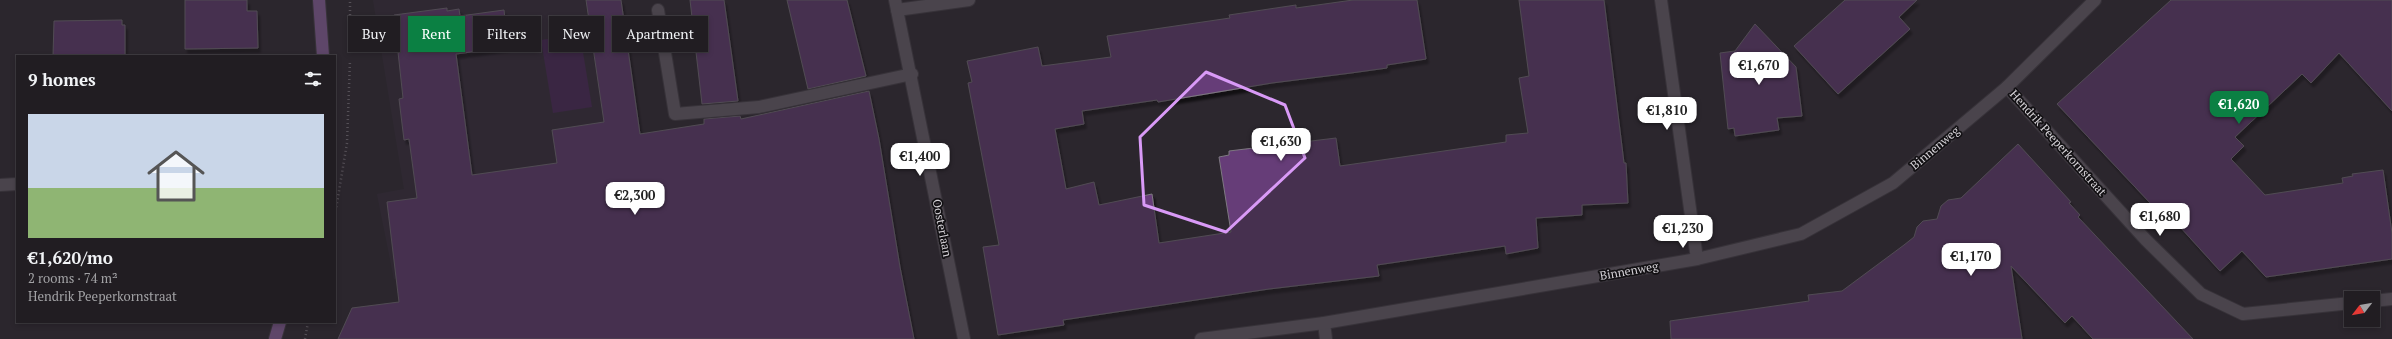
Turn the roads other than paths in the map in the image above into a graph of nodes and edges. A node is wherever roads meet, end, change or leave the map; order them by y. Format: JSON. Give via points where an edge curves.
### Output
{"nodes":[{"id":1,"x":319,"y":0,"type":"edge"},
{"id":2,"x":969,"y":0,"type":"edge"},
{"id":3,"x":1661,"y":0,"type":"edge"},
{"id":4,"x":2095,"y":0,"type":"edge"},
{"id":5,"x":896,"y":5,"type":"edge"},
{"id":6,"x":658,"y":10,"type":"dead end"},
{"id":7,"x":323,"y":55,"type":"edge"},
{"id":8,"x":912,"y":74,"type":"junction"},
{"id":9,"x":2007,"y":87,"type":"junction"},
{"id":10,"x":16,"y":184,"type":"edge"},
{"id":11,"x":0,"y":185,"type":"edge"},
{"id":12,"x":1697,"y":259,"type":"junction"},
{"id":13,"x":2392,"y":299,"type":"edge"},
{"id":14,"x":2380,"y":300,"type":"edge"},
{"id":15,"x":2344,"y":304,"type":"edge"},
{"id":16,"x":280,"y":323,"type":"edge"},
{"id":17,"x":1324,"y":323,"type":"junction"},
{"id":18,"x":275,"y":339,"type":"edge"},
{"id":19,"x":964,"y":339,"type":"edge"},
{"id":20,"x":1201,"y":339,"type":"edge"},
{"id":21,"x":1326,"y":339,"type":"edge"}],
"edges":[{"from":1,"to":7,"type":"main road"},
{"from":2,"to":5,"type":"street"},
{"from":3,"to":12,"type":"street"},
{"from":4,"to":9,"type":"street","name":"Binnenweg"},
{"from":5,"to":8,"type":"street","name":"Oosterlaan"},
{"from":6,"to":8,"type":"street","via":[[675,114],[759,107]]},
{"from":8,"to":19,"type":"street","name":"Oosterlaan"},
{"from":9,"to":12,"type":"street","name":"Binnenweg","via":[[1893,183],[1874,194],[1801,234]]},
{"from":9,"to":15,"type":"street","name":"Hendrik Peeperkornstraat","via":[[2146,240],[2201,294],[2243,314]]},
{"from":10,"to":11,"type":"street"},
{"from":12,"to":17,"type":"street","name":"Binnenweg"},
{"from":13,"to":14,"type":"street"},
{"from":16,"to":18,"type":"main road"},
{"from":17,"to":20,"type":"street","name":"Binnenweg"},
{"from":17,"to":21,"type":"street"}]}
